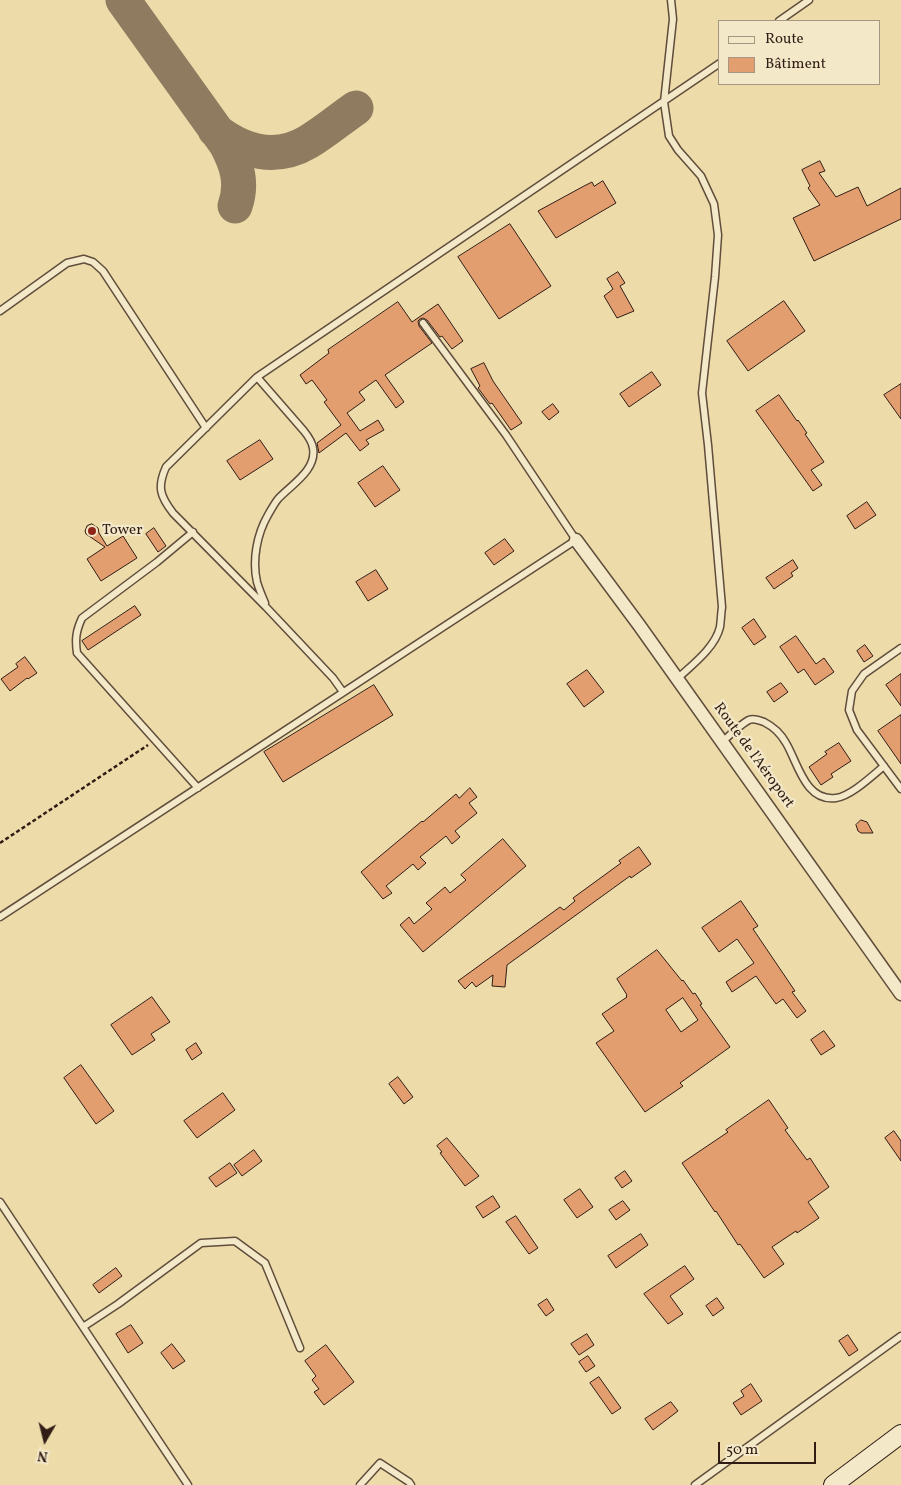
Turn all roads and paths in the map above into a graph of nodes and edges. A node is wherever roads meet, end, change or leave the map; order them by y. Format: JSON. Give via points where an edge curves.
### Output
{"nodes":[{"id":1,"x":671,"y":0,"type":"edge"},
{"id":2,"x":809,"y":0,"type":"edge"},
{"id":3,"x":780,"y":20,"type":"edge"},
{"id":4,"x":718,"y":64,"type":"edge"},
{"id":5,"x":664,"y":102,"type":"junction"},
{"id":6,"x":0,"y":311,"type":"edge"},
{"id":7,"x":423,"y":323,"type":"dead end"},
{"id":8,"x":257,"y":377,"type":"junction"},
{"id":9,"x":206,"y":428,"type":"junction"},
{"id":10,"x":193,"y":532,"type":"junction"},
{"id":11,"x":576,"y":540,"type":"junction"},
{"id":12,"x":266,"y":607,"type":"junction"},
{"id":13,"x":901,"y":648,"type":"edge"},
{"id":14,"x":677,"y":679,"type":"junction"},
{"id":15,"x":343,"y":692,"type":"junction"},
{"id":16,"x":155,"y":740,"type":"junction"},
{"id":17,"x":722,"y":742,"type":"junction"},
{"id":18,"x":884,"y":766,"type":"junction"},
{"id":19,"x":198,"y":788,"type":"junction"},
{"id":20,"x":901,"y":789,"type":"edge"},
{"id":21,"x":0,"y":843,"type":"edge"},
{"id":22,"x":0,"y":917,"type":"edge"},
{"id":23,"x":901,"y":994,"type":"edge"},
{"id":24,"x":0,"y":1202,"type":"edge"},
{"id":25,"x":82,"y":1327,"type":"junction"},
{"id":26,"x":901,"y":1336,"type":"edge"},
{"id":27,"x":300,"y":1348,"type":"dead end"},
{"id":28,"x":901,"y":1434,"type":"edge"},
{"id":29,"x":188,"y":1485,"type":"edge"},
{"id":30,"x":360,"y":1485,"type":"edge"},
{"id":31,"x":411,"y":1485,"type":"edge"},
{"id":32,"x":695,"y":1485,"type":"edge"},
{"id":33,"x":833,"y":1485,"type":"edge"}],
"edges":[{"from":1,"to":5,"type":"lane","via":[[673,20]]},
{"from":2,"to":3,"type":"lane"},
{"from":4,"to":5,"type":"lane"},
{"from":5,"to":8,"type":"lane"},
{"from":5,"to":14,"type":"lane","via":[[669,136],[701,176],[714,204],[718,235],[702,393],[722,607],[720,628],[712,643]]},
{"from":6,"to":9,"type":"lane","via":[[67,262],[84,259],[93,262],[103,271]]},
{"from":7,"to":11,"type":"lane","via":[[506,435]]},
{"from":8,"to":9,"type":"lane"},
{"from":8,"to":12,"type":"lane","via":[[304,431],[314,449],[308,468],[277,500],[258,538],[255,558],[257,580]]},
{"from":9,"to":10,"type":"lane","via":[[166,467],[161,479],[164,501]]},
{"from":10,"to":12,"type":"lane"},
{"from":10,"to":16,"type":"lane","via":[[82,618],[77,629],[77,653]]},
{"from":11,"to":14,"type":"street","name":"Route de l'Aéroport"},
{"from":11,"to":15,"type":"lane"},
{"from":12,"to":15,"type":"lane"},
{"from":13,"to":18,"type":"lane","via":[[864,674],[852,691],[849,710],[857,730]]},
{"from":14,"to":17,"type":"street","name":"Route de l'Aéroport"},
{"from":15,"to":19,"type":"lane"},
{"from":16,"to":19,"type":"lane"},
{"from":16,"to":21,"type":"path"},
{"from":17,"to":18,"type":"lane","via":[[749,720],[765,723],[786,741],[807,785],[815,794],[824,797],[836,798],[847,794]]},
{"from":17,"to":23,"type":"street","name":"Route de l'Aéroport"},
{"from":18,"to":20,"type":"lane"},
{"from":19,"to":22,"type":"lane"},
{"from":24,"to":25,"type":"lane"},
{"from":25,"to":27,"type":"lane","via":[[201,1242],[235,1241],[265,1263]]},
{"from":25,"to":29,"type":"lane"},
{"from":26,"to":32,"type":"lane"},
{"from":28,"to":33,"type":"street"},
{"from":30,"to":31,"type":"lane","via":[[380,1463]]}]}
